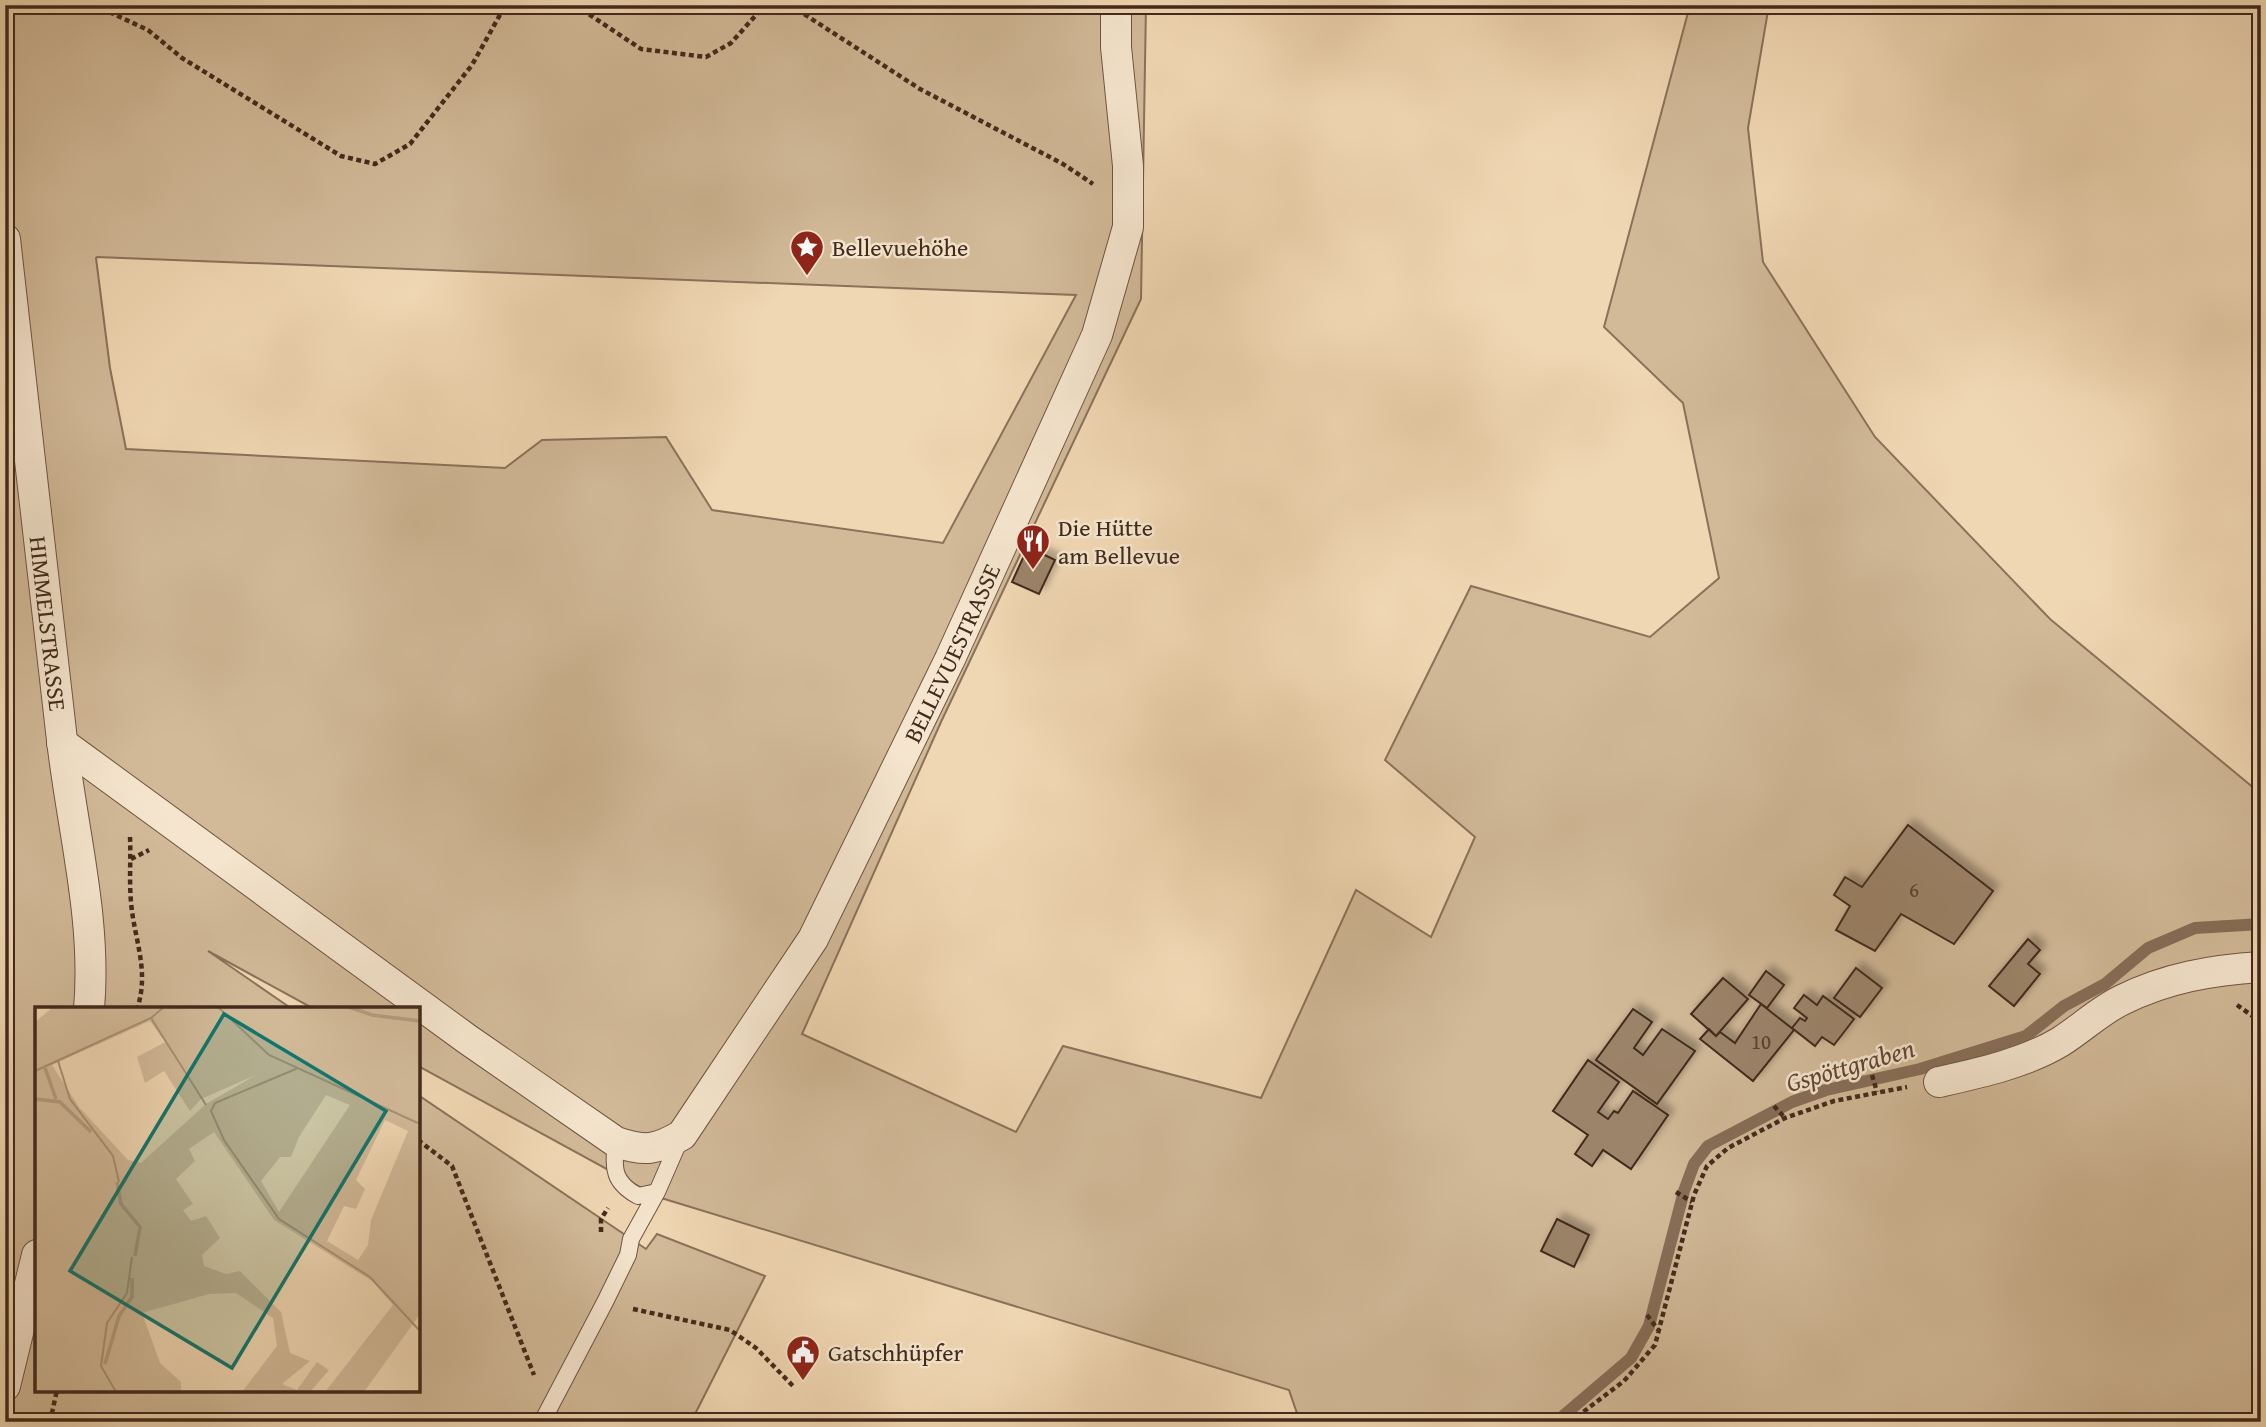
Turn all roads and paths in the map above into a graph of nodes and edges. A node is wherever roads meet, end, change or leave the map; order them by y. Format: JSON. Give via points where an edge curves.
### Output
{"nodes":[{"id":1,"x":94,"y":5,"type":"edge"},
{"id":2,"x":514,"y":5,"type":"edge"},
{"id":3,"x":575,"y":5,"type":"edge"},
{"id":4,"x":765,"y":5,"type":"edge"},
{"id":5,"x":790,"y":5,"type":"edge"},
{"id":6,"x":1116,"y":5,"type":"edge"},
{"id":7,"x":1128,"y":228,"type":"junction"},
{"id":8,"x":5,"y":239,"type":"edge"},
{"id":9,"x":62,"y":743,"type":"junction"},
{"id":10,"x":127,"y":789,"type":"junction"},
{"id":11,"x":2261,"y":967,"type":"edge"},
{"id":12,"x":89,"y":1007,"type":"edge"},
{"id":13,"x":138,"y":1007,"type":"edge"},
{"id":14,"x":1872,"y":1075,"type":"dead end"},
{"id":15,"x":1939,"y":1082,"type":"joint"},
{"id":16,"x":1877,"y":1091,"type":"junction"},
{"id":17,"x":1774,"y":1106,"type":"dead end"},
{"id":18,"x":1783,"y":1116,"type":"junction"},
{"id":19,"x":682,"y":1135,"type":"junction"},
{"id":20,"x":420,"y":1142,"type":"edge"},
{"id":21,"x":627,"y":1146,"type":"junction"},
{"id":22,"x":657,"y":1192,"type":"junction"},
{"id":23,"x":1676,"y":1192,"type":"dead end"},
{"id":24,"x":1689,"y":1200,"type":"junction"},
{"id":25,"x":35,"y":1263,"type":"edge"},
{"id":26,"x":605,"y":1302,"type":"junction"},
{"id":27,"x":1647,"y":1315,"type":"dead end"},
{"id":28,"x":1659,"y":1331,"type":"junction"},
{"id":29,"x":5,"y":1386,"type":"edge"},
{"id":30,"x":793,"y":1387,"type":"dead end"},
{"id":31,"x":57,"y":1392,"type":"edge"},
{"id":32,"x":545,"y":1417,"type":"edge"},
{"id":33,"x":50,"y":1422,"type":"edge"},
{"id":34,"x":1570,"y":1422,"type":"edge"}],
"edges":[{"from":1,"to":2,"type":"path","via":[[148,30],[183,58],[341,156],[375,164],[410,144],[472,65],[501,13]]},
{"from":3,"to":4,"type":"path","via":[[641,49],[706,57],[731,43]]},
{"from":5,"to":7,"type":"path","via":[[920,89],[1063,164],[1100,189]]},
{"from":6,"to":7,"type":"street","name":"BELLEVUESTRASSE"},
{"from":7,"to":19,"type":"street","name":"BELLEVUESTRASSE","via":[[1097,335],[1074,389],[950,659],[813,939]]},
{"from":8,"to":9,"type":"street","name":"HIMMELSTRASSE"},
{"from":9,"to":10,"type":"street"},
{"from":9,"to":12,"type":"street","name":"HIMMELSTRASSE","via":[[85,905],[92,975]]},
{"from":10,"to":13,"type":"path","via":[[131,904],[143,968]]},
{"from":10,"to":21,"type":"street","via":[[446,1023]]},
{"from":11,"to":15,"type":"street","via":[[2193,974],[2156,986],[2121,1001],[2032,1055]]},
{"from":14,"to":16,"type":"path"},
{"from":15,"to":16,"type":"path"},
{"from":16,"to":18,"type":"path"},
{"from":17,"to":18,"type":"path"},
{"from":18,"to":24,"type":"path","via":[[1707,1166]]},
{"from":19,"to":21,"type":"street","via":[[663,1145]]},
{"from":19,"to":22,"type":"lane"},
{"from":20,"to":32,"type":"path","via":[[452,1166]]},
{"from":21,"to":22,"type":"lane","via":[[614,1166],[622,1187],[638,1196]]},
{"from":22,"to":26,"type":"lane"},
{"from":23,"to":24,"type":"path"},
{"from":24,"to":28,"type":"path"},
{"from":25,"to":29,"type":"street"},
{"from":26,"to":30,"type":"path","via":[[730,1330],[757,1348]]},
{"from":26,"to":32,"type":"lane"},
{"from":27,"to":28,"type":"path"},
{"from":28,"to":34,"type":"path","via":[[1655,1345],[1624,1381]]},
{"from":31,"to":33,"type":"path"}]}
